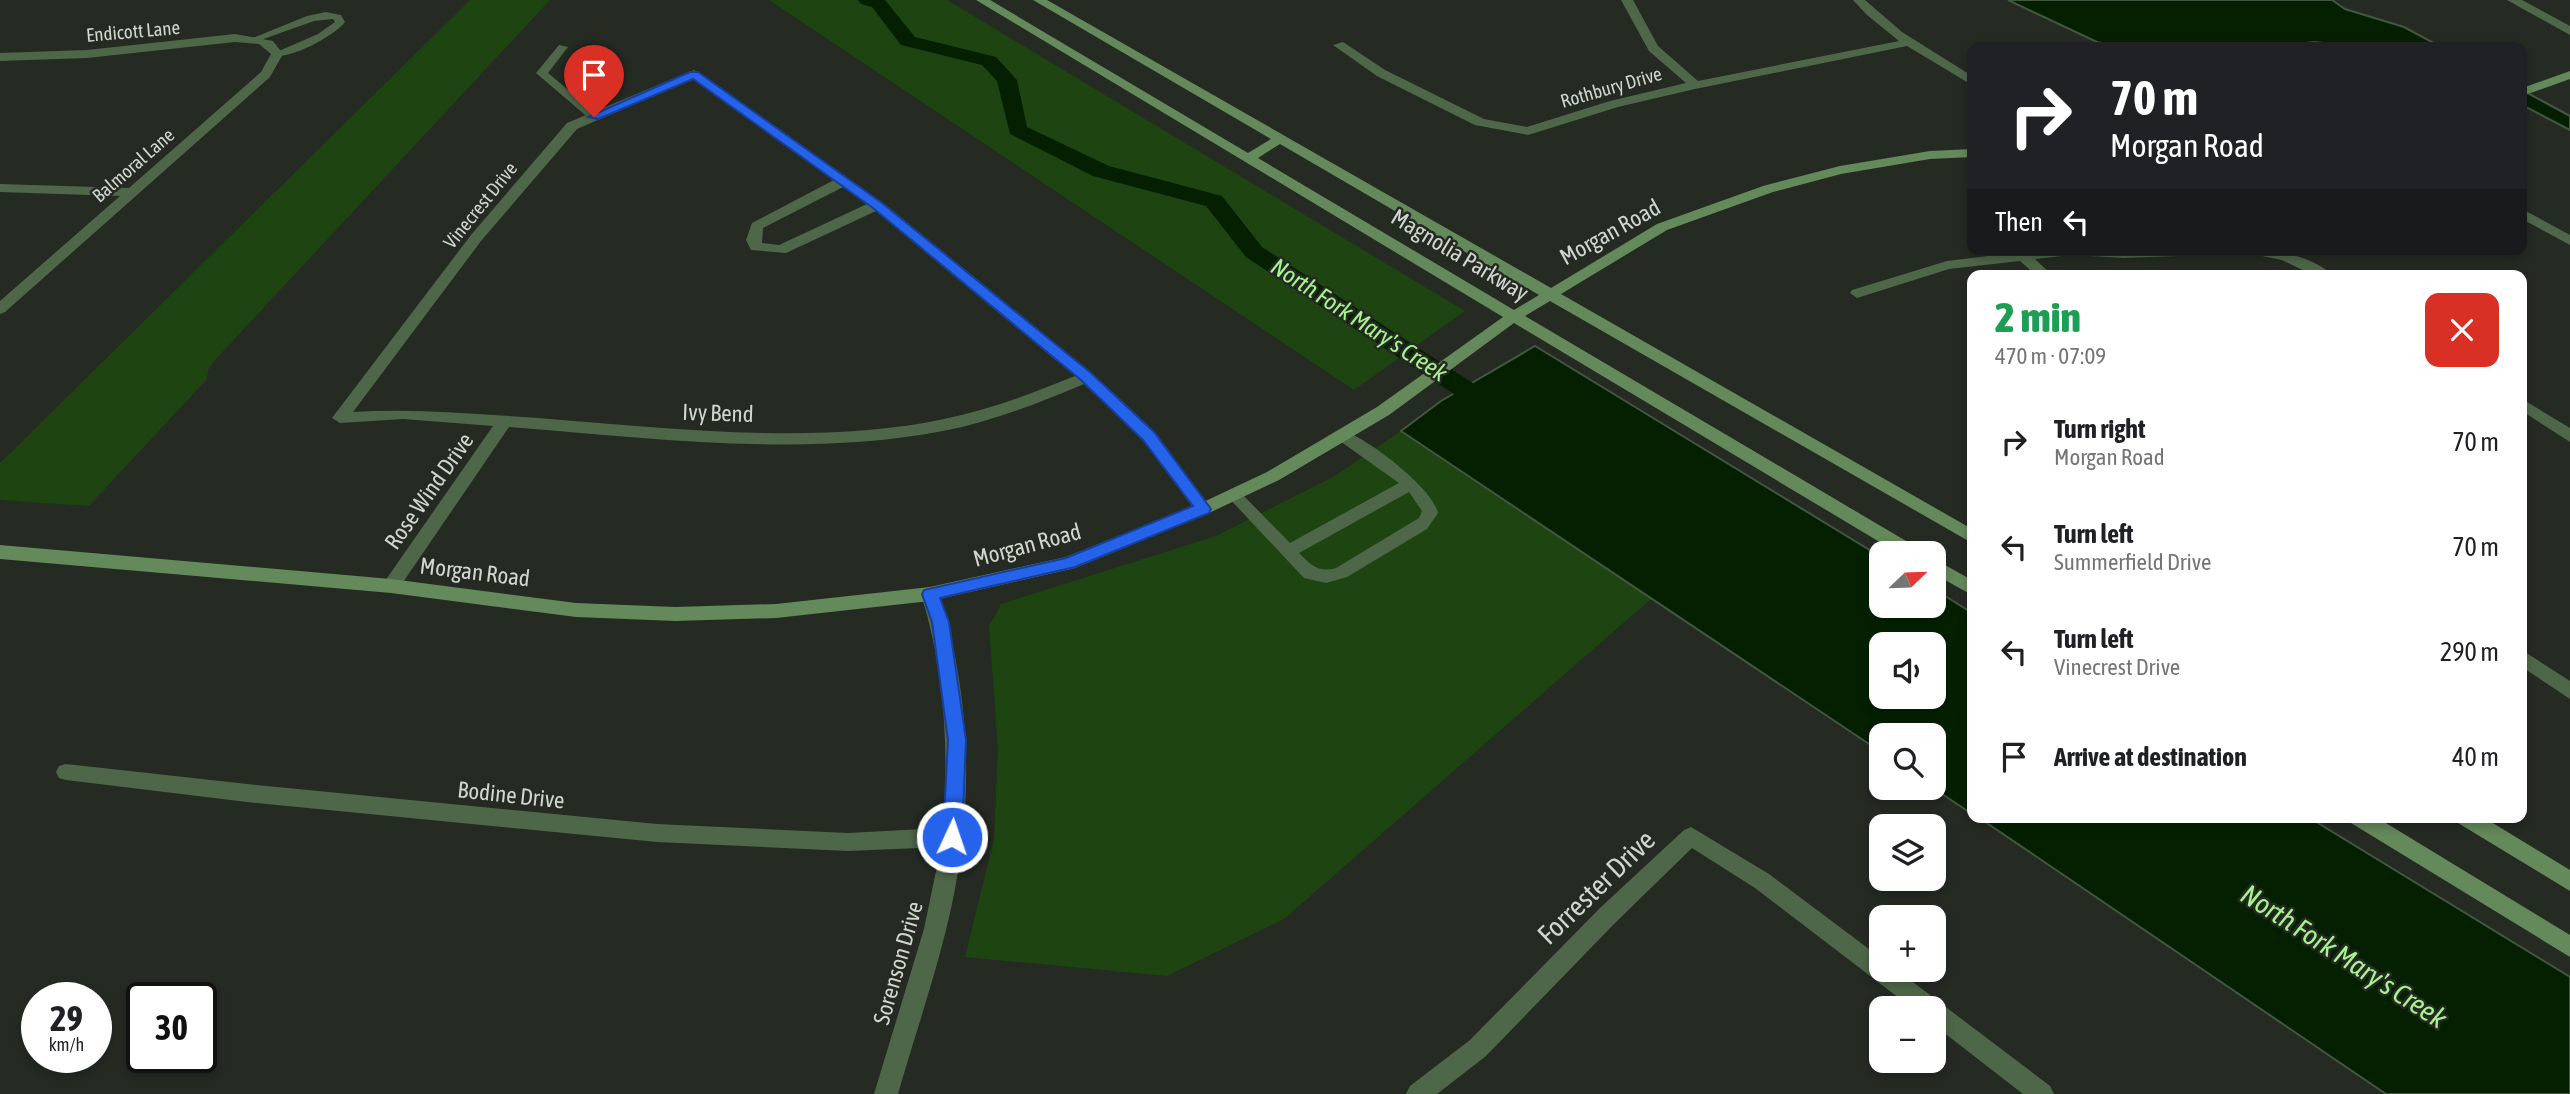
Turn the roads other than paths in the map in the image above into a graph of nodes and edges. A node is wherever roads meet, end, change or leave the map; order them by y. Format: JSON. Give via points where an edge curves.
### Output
{"nodes":[{"id":1,"x":982,"y":0,"type":"edge"},
{"id":2,"x":1039,"y":0,"type":"edge"},
{"id":3,"x":1627,"y":0,"type":"edge"},
{"id":4,"x":1859,"y":0,"type":"edge"},
{"id":5,"x":2513,"y":0,"type":"edge"},
{"id":6,"x":1063,"y":31,"type":"junction"},
{"id":7,"x":2570,"y":31,"type":"edge"},
{"id":8,"x":255,"y":39,"type":"junction"},
{"id":9,"x":1910,"y":42,"type":"junction"},
{"id":10,"x":1339,"y":45,"type":"dead end"},
{"id":11,"x":563,"y":47,"type":"dead end"},
{"id":12,"x":273,"y":49,"type":"junction"},
{"id":13,"x":0,"y":57,"type":"edge"},
{"id":14,"x":2570,"y":75,"type":"edge"},
{"id":15,"x":1967,"y":78,"type":"edge"},
{"id":16,"x":1695,"y":85,"type":"junction"},
{"id":17,"x":2527,"y":90,"type":"edge"},
{"id":18,"x":594,"y":117,"type":"junction"},
{"id":19,"x":1280,"y":139,"type":"junction"},
{"id":20,"x":1967,"y":153,"type":"edge"},
{"id":21,"x":1247,"y":159,"type":"junction"},
{"id":22,"x":843,"y":181,"type":"junction"},
{"id":23,"x":0,"y":188,"type":"edge"},
{"id":24,"x":131,"y":192,"type":"junction"},
{"id":25,"x":877,"y":205,"type":"junction"},
{"id":26,"x":2527,"y":215,"type":"edge"},
{"id":27,"x":2570,"y":241,"type":"edge"},
{"id":28,"x":2024,"y":256,"type":"joint"},
{"id":29,"x":2281,"y":256,"type":"edge"},
{"id":30,"x":2039,"y":270,"type":"edge"},
{"id":31,"x":2314,"y":270,"type":"edge"},
{"id":32,"x":1857,"y":293,"type":"dead end"},
{"id":33,"x":1550,"y":295,"type":"junction"},
{"id":34,"x":0,"y":309,"type":"edge"},
{"id":35,"x":1513,"y":317,"type":"junction"},
{"id":36,"x":1086,"y":377,"type":"junction"},
{"id":37,"x":2527,"y":407,"type":"edge"},
{"id":38,"x":340,"y":418,"type":"joint"},
{"id":39,"x":504,"y":422,"type":"junction"},
{"id":40,"x":1342,"y":435,"type":"junction"},
{"id":41,"x":2570,"y":436,"type":"edge"},
{"id":42,"x":1410,"y":484,"type":"junction"},
{"id":43,"x":1234,"y":495,"type":"junction"},
{"id":44,"x":1203,"y":509,"type":"junction"},
{"id":45,"x":1967,"y":534,"type":"edge"},
{"id":46,"x":1892,"y":541,"type":"edge"},
{"id":47,"x":0,"y":552,"type":"edge"},
{"id":48,"x":1287,"y":552,"type":"junction"},
{"id":49,"x":1946,"y":573,"type":"edge"},
{"id":50,"x":1967,"y":585,"type":"edge"},
{"id":51,"x":391,"y":586,"type":"junction"},
{"id":52,"x":930,"y":594,"type":"junction"},
{"id":53,"x":2527,"y":661,"type":"edge"},
{"id":54,"x":2570,"y":691,"type":"edge"},
{"id":55,"x":66,"y":772,"type":"dead end"},
{"id":56,"x":2368,"y":823,"type":"edge"},
{"id":57,"x":2475,"y":823,"type":"edge"},
{"id":58,"x":952,"y":837,"type":"junction"},
{"id":59,"x":2570,"y":881,"type":"edge"},
{"id":60,"x":2570,"y":947,"type":"edge"},
{"id":61,"x":1915,"y":996,"type":"edge"},
{"id":62,"x":1946,"y":1020,"type":"edge"},
{"id":63,"x":886,"y":1094,"type":"edge"},
{"id":64,"x":1418,"y":1094,"type":"edge"},
{"id":65,"x":2042,"y":1094,"type":"edge"}],
"edges":[{"from":1,"to":6,"type":"main road","name":"Magnolia Parkway"},
{"from":2,"to":6,"type":"main road","name":"Magnolia Parkway"},
{"from":3,"to":16,"type":"street","via":[[1653,48]]},
{"from":4,"to":9,"type":"street"},
{"from":5,"to":7,"type":"street"},
{"from":6,"to":19,"type":"main road","name":"Magnolia Parkway"},
{"from":6,"to":21,"type":"main road","name":"Magnolia Parkway"},
{"from":8,"to":12,"type":"street","name":"Endicott Lane"},
{"from":8,"to":12,"type":"lane","via":[[318,16],[337,17],[340,22],[324,35]]},
{"from":8,"to":13,"type":"street","name":"Endicott Lane"},
{"from":9,"to":15,"type":"street"},
{"from":9,"to":16,"type":"street","name":"Rothbury Drive"},
{"from":10,"to":16,"type":"street","name":"Rothbury Drive","via":[[1381,73],[1480,122],[1528,131]]},
{"from":11,"to":18,"type":"lane","via":[[541,73]]},
{"from":12,"to":24,"type":"street","name":"Balmoral Lane","via":[[266,74]]},
{"from":14,"to":17,"type":"main road"},
{"from":18,"to":22,"type":"street","name":"Vinecrest Drive","via":[[694,74]]},
{"from":18,"to":38,"type":"street","name":"Vinecrest Drive","via":[[572,126],[489,221]]},
{"from":19,"to":21,"type":"main road"},
{"from":19,"to":33,"type":"main road","name":"Magnolia Parkway"},
{"from":20,"to":33,"type":"main road","name":"Morgan Road","via":[[1840,170],[1768,189],[1662,227]]},
{"from":21,"to":35,"type":"main road","name":"Magnolia Parkway"},
{"from":22,"to":25,"type":"street"},
{"from":22,"to":25,"type":"street","via":[[757,226],[756,247],[781,250]]},
{"from":23,"to":24,"type":"street"},
{"from":24,"to":34,"type":"street","name":"Balmoral Lane"},
{"from":25,"to":36,"type":"street"},
{"from":26,"to":27,"type":"street"},
{"from":28,"to":30,"type":"street"},
{"from":28,"to":32,"type":"street","via":[[1947,265]]},
{"from":29,"to":31,"type":"street"},
{"from":33,"to":35,"type":"main road","name":"Morgan Road"},
{"from":33,"to":45,"type":"main road","name":"Magnolia Parkway"},
{"from":35,"to":40,"type":"main road","name":"Morgan Road"},
{"from":35,"to":46,"type":"main road","name":"Magnolia Parkway"},
{"from":36,"to":39,"type":"street","name":"Ivy Bend","via":[[1034,399],[944,425],[840,438],[692,435]]},
{"from":36,"to":44,"type":"street","via":[[1149,436]]},
{"from":37,"to":41,"type":"street"},
{"from":38,"to":39,"type":"street","name":"Ivy Bend","via":[[403,414]]},
{"from":39,"to":51,"type":"street","name":"Rose Wind Drive"},
{"from":40,"to":42,"type":"lane"},
{"from":40,"to":43,"type":"main road","name":"Morgan Road"},
{"from":42,"to":48,"type":"lane"},
{"from":42,"to":48,"type":"lane","via":[[1428,503],[1429,519],[1357,565],[1326,578],[1310,574]]},
{"from":43,"to":44,"type":"main road","name":"Morgan Road"},
{"from":43,"to":48,"type":"lane"},
{"from":44,"to":52,"type":"main road","name":"Morgan Road","via":[[1069,563]]},
{"from":47,"to":51,"type":"main road","name":"Morgan Road"},
{"from":49,"to":50,"type":"main road"},
{"from":51,"to":52,"type":"main road","name":"Morgan Road","via":[[576,610],[675,614],[776,611]]},
{"from":52,"to":58,"type":"street","name":"Sorenson Drive","via":[[940,622],[957,740]]},
{"from":53,"to":54,"type":"street"},
{"from":55,"to":58,"type":"street","name":"Bodine Drive","via":[[657,834],[848,842]]},
{"from":56,"to":60,"type":"main road"},
{"from":57,"to":59,"type":"main road"},
{"from":58,"to":63,"type":"street","name":"Sorenson Drive","via":[[941,904]]},
{"from":61,"to":64,"type":"street","name":"Forrester Drive","via":[[1762,881],[1691,836],[1478,1048]]},
{"from":62,"to":65,"type":"street","name":"Forrester Drive"}]}
